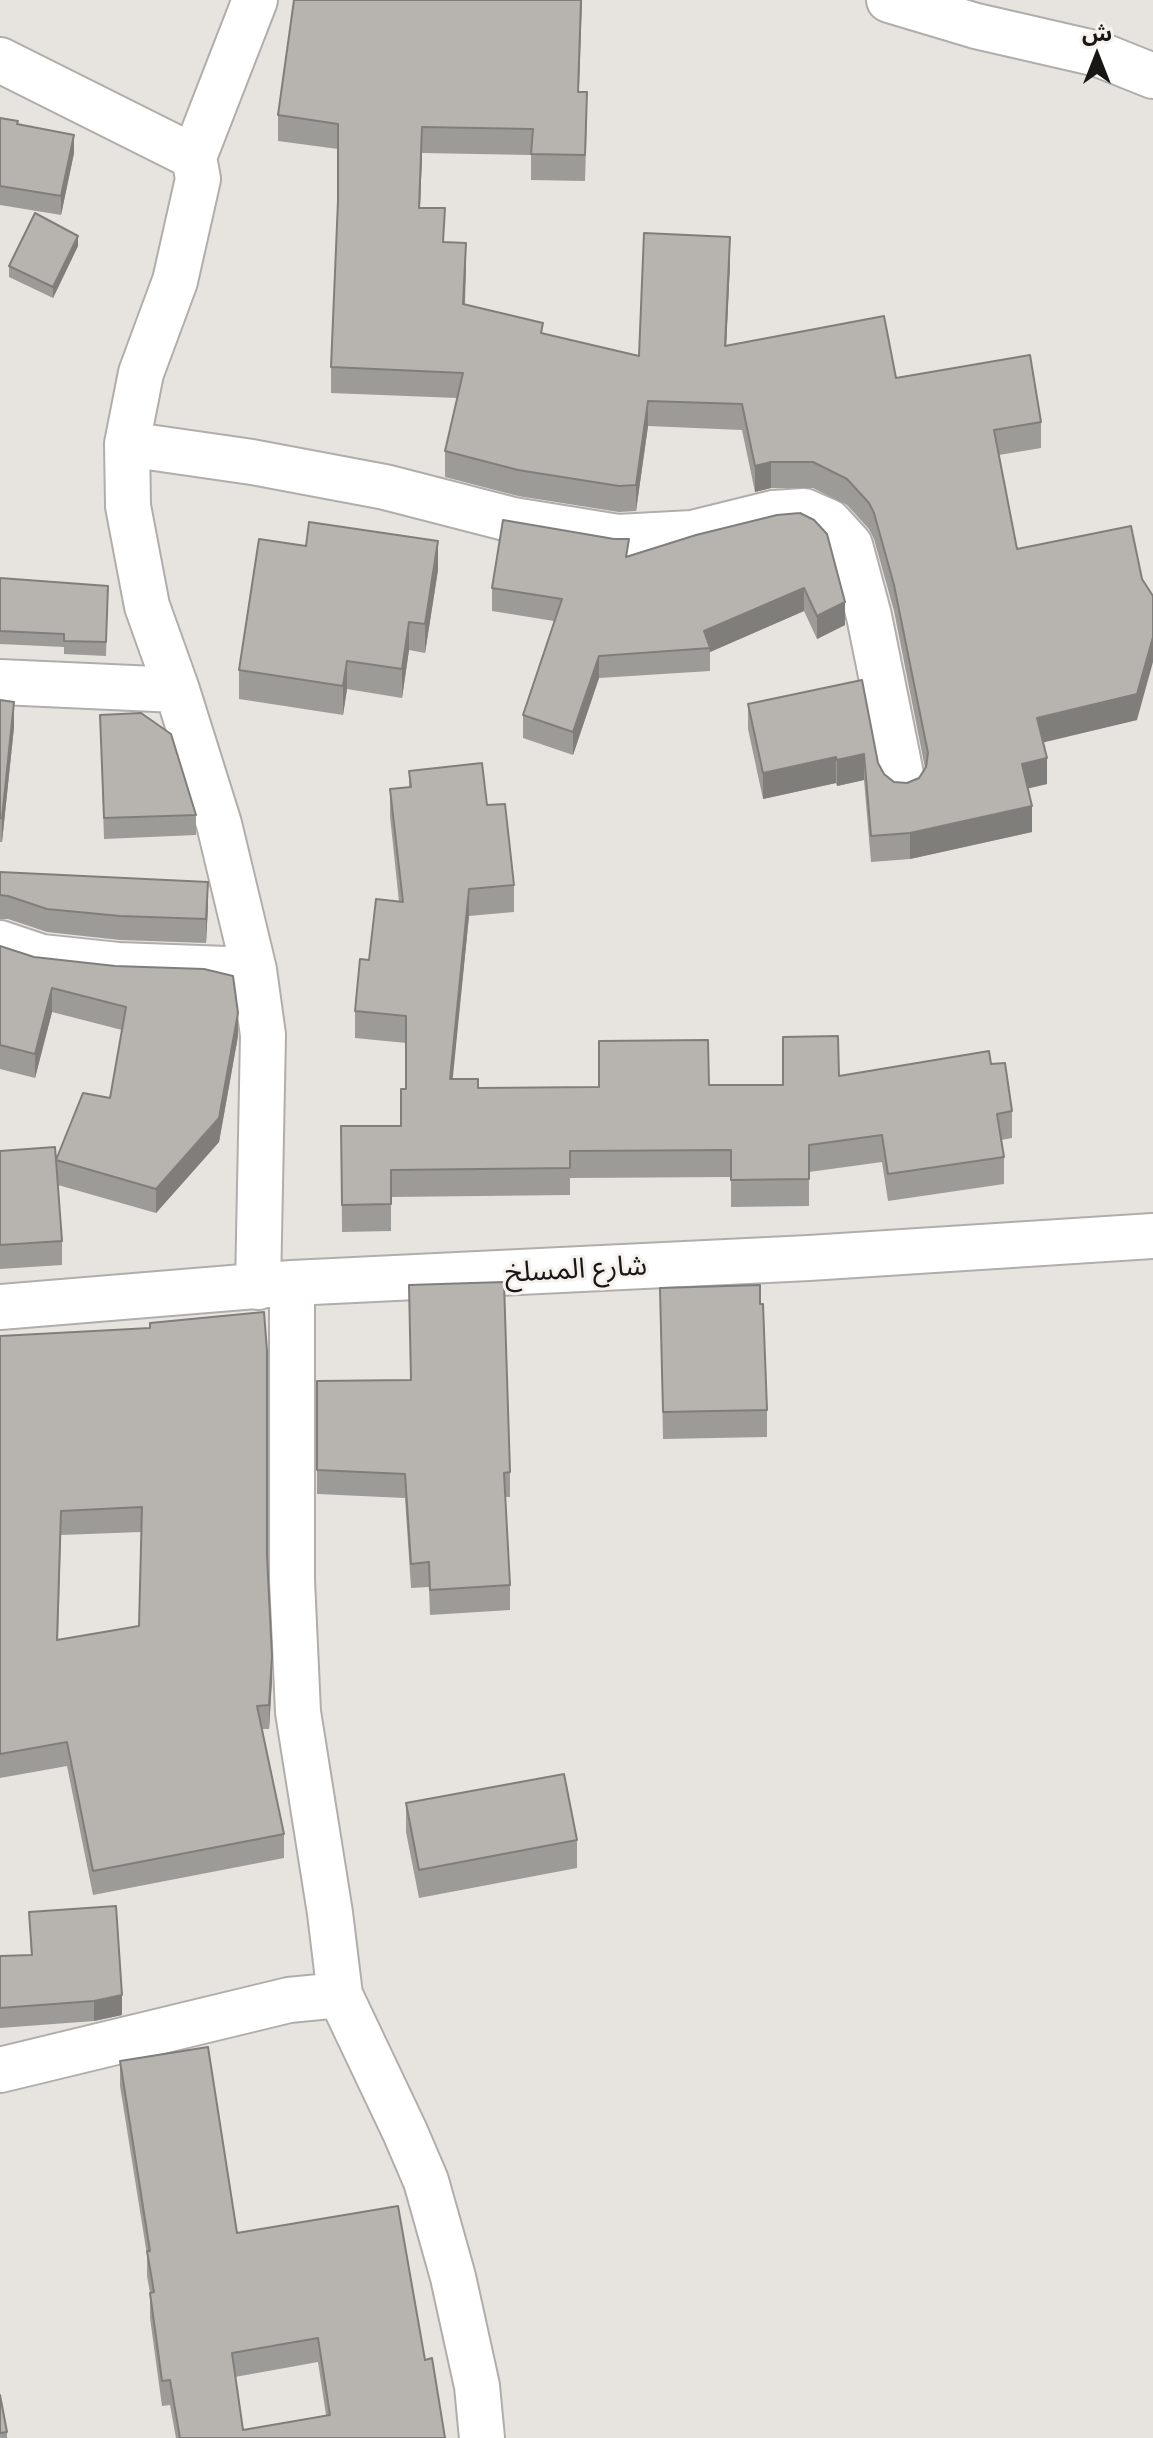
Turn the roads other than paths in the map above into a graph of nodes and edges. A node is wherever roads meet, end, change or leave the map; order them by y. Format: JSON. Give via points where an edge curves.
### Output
{"nodes":[{"id":1,"x":255,"y":0,"type":"edge"},
{"id":2,"x":889,"y":0,"type":"edge"},
{"id":3,"x":0,"y":60,"type":"edge"},
{"id":4,"x":1153,"y":76,"type":"edge"},
{"id":5,"x":194,"y":157,"type":"junction"},
{"id":6,"x":127,"y":444,"type":"junction"},
{"id":7,"x":0,"y":682,"type":"edge"},
{"id":8,"x":177,"y":690,"type":"junction"},
{"id":9,"x":903,"y":784,"type":"edge"},
{"id":10,"x":0,"y":943,"type":"edge"},
{"id":11,"x":254,"y":970,"type":"junction"},
{"id":12,"x":1153,"y":1236,"type":"edge"},
{"id":13,"x":275,"y":1285,"type":"junction"},
{"id":14,"x":0,"y":1307,"type":"edge"},
{"id":15,"x":340,"y":1995,"type":"junction"},
{"id":16,"x":0,"y":2070,"type":"edge"},
{"id":17,"x":482,"y":2438,"type":"edge"}],
"edges":[{"from":1,"to":5,"type":"street"},
{"from":2,"to":4,"type":"street","via":[[1098,54]]},
{"from":3,"to":5,"type":"street"},
{"from":5,"to":6,"type":"street","via":[[198,179],[175,281],[141,373]]},
{"from":6,"to":8,"type":"street","via":[[128,506],[147,606]]},
{"from":6,"to":9,"type":"street","via":[[385,487],[513,520],[618,537],[692,533],[773,513],[804,511],[829,522],[850,545]]},
{"from":7,"to":8,"type":"street"},
{"from":8,"to":11,"type":"street","via":[[219,824]]},
{"from":10,"to":11,"type":"street","via":[[42,957]]},
{"from":11,"to":13,"type":"street","via":[[263,1035]]},
{"from":12,"to":13,"type":"street","name":"شارع المسلخ"},
{"from":13,"to":14,"type":"street","name":"شارع المسلخ"},
{"from":13,"to":15,"type":"street","via":[[298,1712]]},
{"from":15,"to":16,"type":"street","via":[[289,2000]]},
{"from":15,"to":17,"type":"street","via":[[426,2181],[477,2386]]}]}
